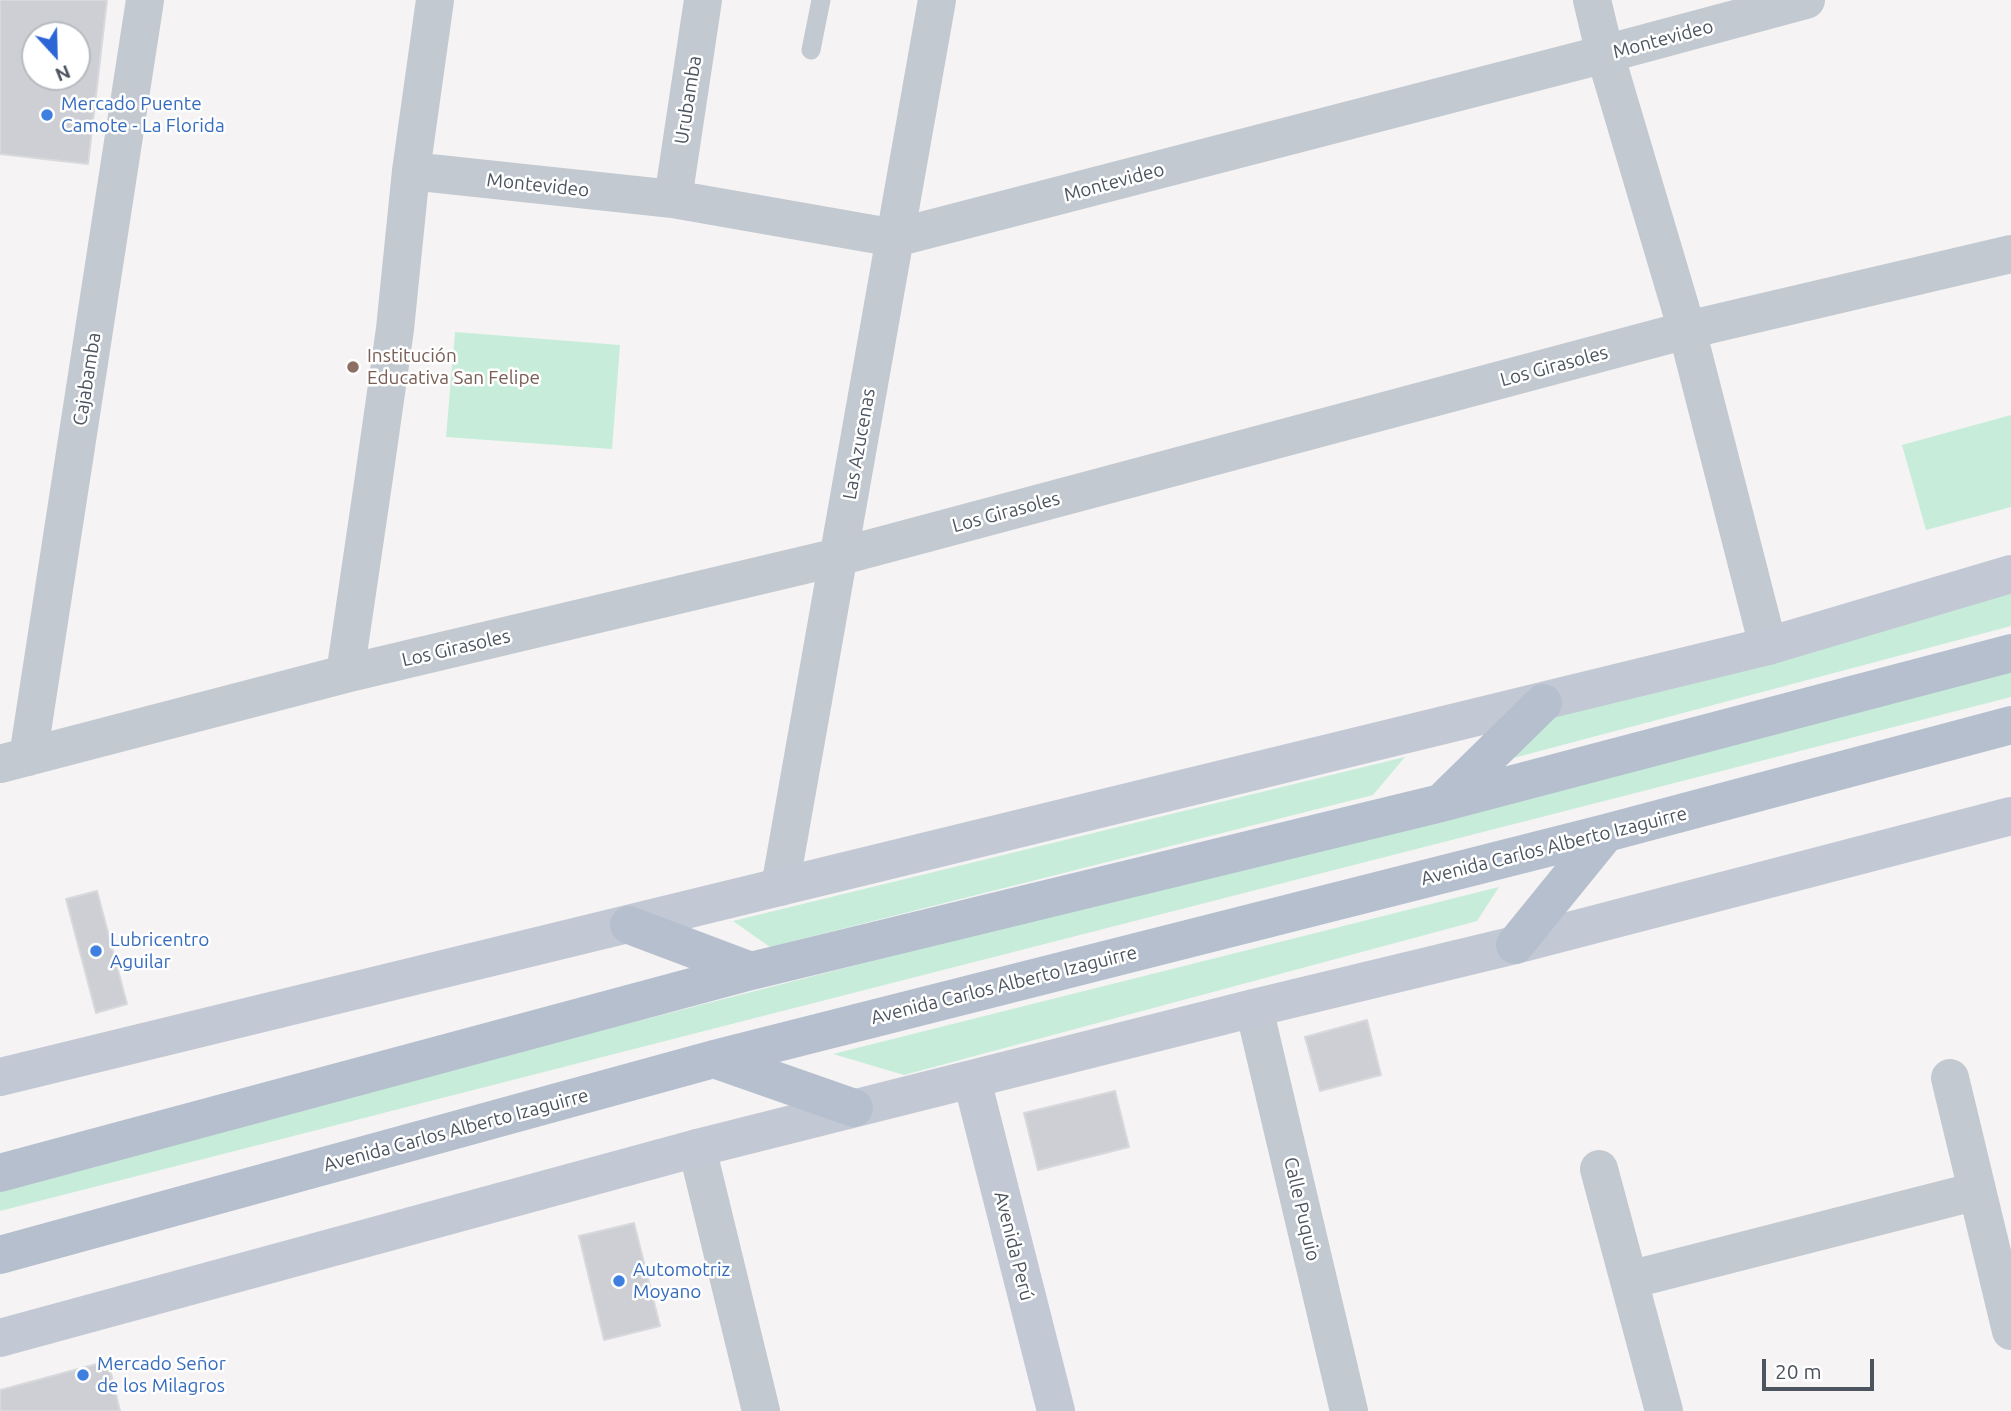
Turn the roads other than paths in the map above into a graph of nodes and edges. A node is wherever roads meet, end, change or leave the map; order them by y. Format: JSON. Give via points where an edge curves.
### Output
{"nodes":[{"id":1,"x":145,"y":0,"type":"edge"},
{"id":2,"x":435,"y":0,"type":"edge"},
{"id":3,"x":703,"y":0,"type":"edge"},
{"id":4,"x":821,"y":0,"type":"edge"},
{"id":5,"x":937,"y":0,"type":"edge"},
{"id":6,"x":1592,"y":0,"type":"edge"},
{"id":7,"x":1806,"y":0,"type":"edge"},
{"id":8,"x":811,"y":50,"type":"dead end"},
{"id":9,"x":1605,"y":54,"type":"junction"},
{"id":10,"x":411,"y":171,"type":"junction"},
{"id":11,"x":673,"y":199,"type":"junction"},
{"id":12,"x":895,"y":239,"type":"junction"},
{"id":13,"x":2011,"y":254,"type":"edge"},
{"id":14,"x":1687,"y":330,"type":"junction"},
{"id":15,"x":838,"y":557,"type":"junction"},
{"id":16,"x":2011,"y":574,"type":"edge"},
{"id":17,"x":1768,"y":646,"type":"junction"},
{"id":18,"x":2011,"y":653,"type":"edge"},
{"id":19,"x":345,"y":674,"type":"junction"},
{"id":20,"x":1542,"y":703,"type":"junction"},
{"id":21,"x":2011,"y":725,"type":"edge"},
{"id":22,"x":14,"y":761,"type":"edge"},
{"id":23,"x":1441,"y":803,"type":"junction"},
{"id":24,"x":2011,"y":816,"type":"edge"},
{"id":25,"x":1606,"y":833,"type":"junction"},
{"id":26,"x":780,"y":887,"type":"junction"},
{"id":27,"x":629,"y":925,"type":"junction"},
{"id":28,"x":1515,"y":945,"type":"junction"},
{"id":29,"x":751,"y":971,"type":"junction"},
{"id":30,"x":1254,"y":1008,"type":"junction"},
{"id":31,"x":714,"y":1059,"type":"junction"},
{"id":32,"x":0,"y":1076,"type":"edge"},
{"id":33,"x":1950,"y":1078,"type":"dead end"},
{"id":34,"x":972,"y":1080,"type":"junction"},
{"id":35,"x":853,"y":1108,"type":"junction"},
{"id":36,"x":697,"y":1149,"type":"junction"},
{"id":37,"x":1600,"y":1169,"type":"dead end"},
{"id":38,"x":0,"y":1173,"type":"edge"},
{"id":39,"x":1977,"y":1191,"type":"junction"},
{"id":40,"x":0,"y":1255,"type":"edge"},
{"id":41,"x":1629,"y":1280,"type":"junction"},
{"id":42,"x":2011,"y":1331,"type":"edge"},
{"id":43,"x":0,"y":1338,"type":"edge"},
{"id":44,"x":761,"y":1411,"type":"edge"},
{"id":45,"x":1056,"y":1411,"type":"edge"},
{"id":46,"x":1349,"y":1411,"type":"edge"},
{"id":47,"x":1664,"y":1411,"type":"edge"}],
"edges":[{"from":1,"to":22,"type":"street","name":"Cajabamba"},
{"from":2,"to":10,"type":"street"},
{"from":3,"to":11,"type":"street","name":"Urubamba"},
{"from":4,"to":8,"type":"lane"},
{"from":5,"to":12,"type":"street","name":"Las Azucenas"},
{"from":6,"to":9,"type":"street"},
{"from":7,"to":9,"type":"street","name":"Montevideo"},
{"from":9,"to":12,"type":"street","name":"Montevideo"},
{"from":9,"to":14,"type":"street"},
{"from":10,"to":11,"type":"street","name":"Montevideo"},
{"from":10,"to":19,"type":"street","via":[[393,342]]},
{"from":11,"to":12,"type":"street","name":"Montevideo"},
{"from":12,"to":15,"type":"street","name":"Las Azucenas"},
{"from":13,"to":14,"type":"street","name":"Los Girasoles"},
{"from":14,"to":15,"type":"street","name":"Los Girasoles"},
{"from":14,"to":17,"type":"street"},
{"from":15,"to":19,"type":"street","name":"Los Girasoles"},
{"from":15,"to":26,"type":"street","name":"Las Azucenas"},
{"from":16,"to":17,"type":"street"},
{"from":17,"to":20,"type":"street"},
{"from":18,"to":23,"type":"main road"},
{"from":19,"to":22,"type":"street","name":"Los Girasoles"},
{"from":20,"to":23,"type":"main road"},
{"from":20,"to":26,"type":"street"},
{"from":21,"to":25,"type":"main road","name":"Avenida Carlos Alberto Izaguirre"},
{"from":23,"to":29,"type":"main road"},
{"from":24,"to":28,"type":"street"},
{"from":25,"to":28,"type":"main road"},
{"from":25,"to":31,"type":"main road","name":"Avenida Carlos Alberto Izaguirre"},
{"from":26,"to":27,"type":"street"},
{"from":27,"to":29,"type":"main road"},
{"from":27,"to":32,"type":"street"},
{"from":28,"to":30,"type":"street"},
{"from":29,"to":38,"type":"main road"},
{"from":30,"to":34,"type":"street"},
{"from":30,"to":46,"type":"street","name":"Calle Puquio"},
{"from":31,"to":35,"type":"main road"},
{"from":31,"to":40,"type":"main road","name":"Avenida Carlos Alberto Izaguirre"},
{"from":33,"to":39,"type":"street"},
{"from":34,"to":35,"type":"street"},
{"from":34,"to":45,"type":"street","name":"Avenida Perú"},
{"from":35,"to":36,"type":"street"},
{"from":36,"to":43,"type":"street"},
{"from":36,"to":44,"type":"street"},
{"from":37,"to":41,"type":"street"},
{"from":39,"to":41,"type":"street"},
{"from":39,"to":42,"type":"street"},
{"from":41,"to":47,"type":"street"}]}
